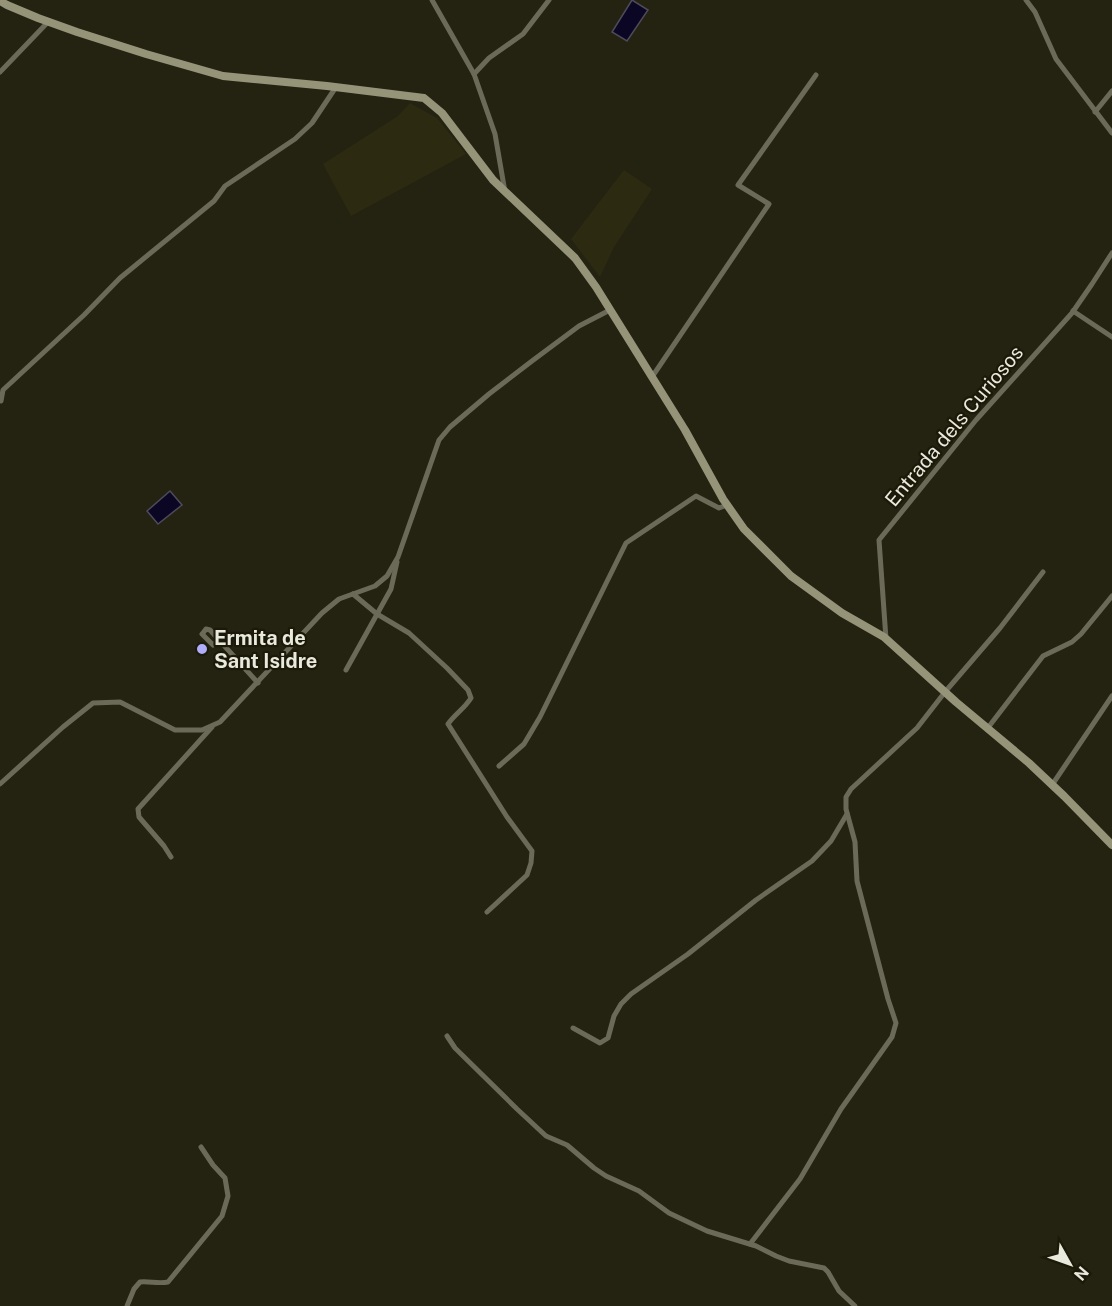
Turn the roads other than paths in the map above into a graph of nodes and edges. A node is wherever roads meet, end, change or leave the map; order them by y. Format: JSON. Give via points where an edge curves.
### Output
{"nodes":[{"id":1,"x":432,"y":0,"type":"edge"},
{"id":2,"x":549,"y":0,"type":"edge"},
{"id":3,"x":1026,"y":0,"type":"edge"},
{"id":4,"x":0,"y":1,"type":"edge"},
{"id":5,"x":48,"y":22,"type":"junction"},
{"id":6,"x":0,"y":72,"type":"edge"},
{"id":7,"x":474,"y":74,"type":"junction"},
{"id":8,"x":816,"y":75,"type":"dead end"},
{"id":9,"x":336,"y":87,"type":"junction"},
{"id":10,"x":1112,"y":91,"type":"edge"},
{"id":11,"x":1095,"y":112,"type":"junction"},
{"id":12,"x":1112,"y":133,"type":"edge"},
{"id":13,"x":506,"y":192,"type":"junction"},
{"id":14,"x":1112,"y":253,"type":"edge"},
{"id":15,"x":610,"y":310,"type":"junction"},
{"id":16,"x":1073,"y":311,"type":"junction"},
{"id":17,"x":1112,"y":337,"type":"edge"},
{"id":18,"x":652,"y":377,"type":"junction"},
{"id":19,"x":1,"y":401,"type":"edge"},
{"id":20,"x":727,"y":505,"type":"junction"},
{"id":21,"x":398,"y":557,"type":"junction"},
{"id":22,"x":1043,"y":572,"type":"dead end"},
{"id":23,"x":353,"y":594,"type":"junction"},
{"id":24,"x":1112,"y":596,"type":"edge"},
{"id":25,"x":377,"y":614,"type":"junction"},
{"id":26,"x":886,"y":639,"type":"junction"},
{"id":27,"x":218,"y":640,"type":"dead end"},
{"id":28,"x":346,"y":670,"type":"dead end"},
{"id":29,"x":258,"y":683,"type":"junction"},
{"id":30,"x":945,"y":692,"type":"junction"},
{"id":31,"x":1112,"y":696,"type":"edge"},
{"id":32,"x":214,"y":725,"type":"junction"},
{"id":33,"x":987,"y":729,"type":"junction"},
{"id":34,"x":499,"y":766,"type":"dead end"},
{"id":35,"x":0,"y":784,"type":"edge"},
{"id":36,"x":1052,"y":785,"type":"junction"},
{"id":37,"x":847,"y":814,"type":"junction"},
{"id":38,"x":1112,"y":845,"type":"edge"},
{"id":39,"x":171,"y":857,"type":"dead end"},
{"id":40,"x":487,"y":912,"type":"dead end"},
{"id":41,"x":573,"y":1028,"type":"dead end"},
{"id":42,"x":447,"y":1036,"type":"dead end"},
{"id":43,"x":201,"y":1147,"type":"dead end"},
{"id":44,"x":750,"y":1245,"type":"junction"},
{"id":45,"x":127,"y":1306,"type":"edge"},
{"id":46,"x":855,"y":1306,"type":"edge"}],
"edges":[{"from":1,"to":7,"type":"street"},
{"from":2,"to":7,"type":"street","via":[[523,34]]},
{"from":3,"to":11,"type":"street","via":[[1056,59]]},
{"from":4,"to":5,"type":"main road"},
{"from":5,"to":6,"type":"street"},
{"from":5,"to":9,"type":"main road","via":[[224,76]]},
{"from":7,"to":13,"type":"street","via":[[495,135]]},
{"from":8,"to":18,"type":"street","via":[[738,185],[769,204]]},
{"from":9,"to":13,"type":"main road","via":[[424,98],[442,113]]},
{"from":9,"to":19,"type":"street","via":[[312,123],[295,139],[225,186],[214,201],[120,278],[3,390]]},
{"from":10,"to":11,"type":"street"},
{"from":11,"to":12,"type":"street"},
{"from":13,"to":15,"type":"main road","via":[[575,258]]},
{"from":14,"to":16,"type":"street","name":"Entrada dels Curiosos"},
{"from":15,"to":18,"type":"main road"},
{"from":15,"to":21,"type":"street","via":[[579,326],[450,427],[439,440]]},
{"from":16,"to":17,"type":"street"},
{"from":16,"to":26,"type":"street","name":"Entrada dels Curiosos","via":[[976,420],[879,540]]},
{"from":18,"to":20,"type":"main road"},
{"from":20,"to":26,"type":"main road","via":[[744,529],[791,576]]},
{"from":20,"to":34,"type":"street","via":[[718,508],[696,496],[626,543],[540,717],[524,744]]},
{"from":21,"to":23,"type":"street","via":[[387,576],[375,586]]},
{"from":21,"to":25,"type":"street","via":[[391,589]]},
{"from":22,"to":30,"type":"street"},
{"from":23,"to":25,"type":"street"},
{"from":23,"to":29,"type":"street","via":[[339,599],[322,613]]},
{"from":24,"to":33,"type":"street","via":[[1072,642],[1043,656]]},
{"from":25,"to":28,"type":"street"},
{"from":25,"to":40,"type":"street","via":[[409,633],[468,690],[471,698],[448,724],[532,851],[526,875]]},
{"from":26,"to":30,"type":"main road"},
{"from":27,"to":29,"type":"street"},
{"from":29,"to":32,"type":"street"},
{"from":30,"to":33,"type":"main road"},
{"from":30,"to":37,"type":"street","via":[[916,728],[851,789],[846,797]]},
{"from":31,"to":36,"type":"street"},
{"from":32,"to":35,"type":"street","via":[[202,730],[175,730],[120,702],[93,703]]},
{"from":32,"to":39,"type":"street","via":[[138,809],[139,817]]},
{"from":33,"to":36,"type":"main road"},
{"from":36,"to":38,"type":"main road"},
{"from":37,"to":41,"type":"street","via":[[813,861],[621,1004],[608,1038],[600,1043]]},
{"from":37,"to":44,"type":"street","via":[[855,842],[857,881],[896,1023],[892,1037],[841,1109],[800,1179]]},
{"from":42,"to":44,"type":"street","via":[[546,1136],[567,1145],[600,1172],[639,1191],[682,1220]]},
{"from":43,"to":45,"type":"street","via":[[225,1178],[228,1196],[222,1216],[168,1281],[140,1282]]},
{"from":44,"to":46,"type":"street","via":[[789,1261],[824,1268]]}]}
